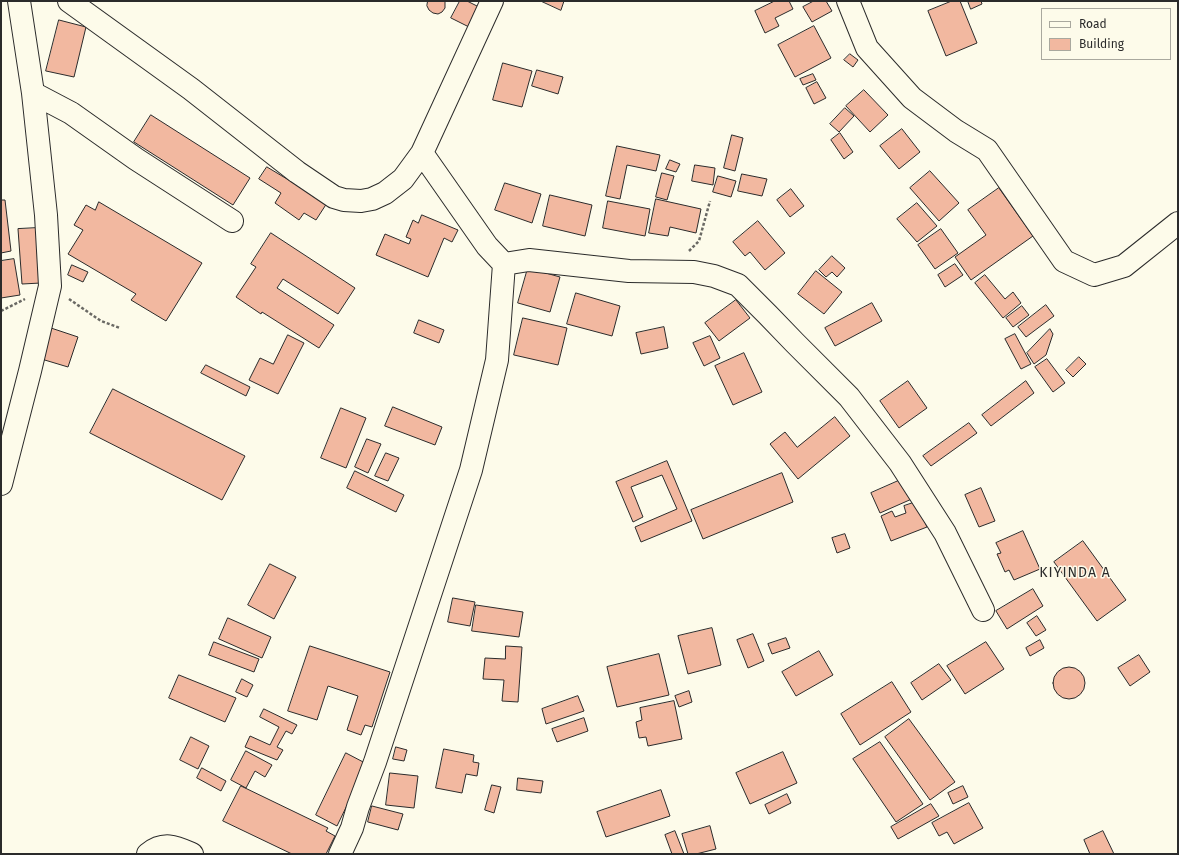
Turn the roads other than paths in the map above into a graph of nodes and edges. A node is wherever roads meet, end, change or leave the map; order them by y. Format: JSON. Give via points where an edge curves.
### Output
{"nodes":[{"id":1,"x":19,"y":1,"type":"edge"},
{"id":2,"x":69,"y":1,"type":"edge"},
{"id":3,"x":492,"y":1,"type":"edge"},
{"id":4,"x":848,"y":1,"type":"edge"},
{"id":5,"x":33,"y":93,"type":"junction"},
{"id":6,"x":422,"y":153,"type":"junction"},
{"id":7,"x":232,"y":221,"type":"dead end"},
{"id":8,"x":1178,"y":223,"type":"edge"},
{"id":9,"x":504,"y":264,"type":"junction"},
{"id":10,"x":1,"y":484,"type":"edge"},
{"id":11,"x":983,"y":610,"type":"dead end"},
{"id":12,"x":148,"y":854,"type":"edge"},
{"id":13,"x":192,"y":854,"type":"edge"},
{"id":14,"x":340,"y":854,"type":"edge"}],
"edges":[{"from":1,"to":5,"type":"street"},
{"from":2,"to":6,"type":"street","via":[[334,197],[362,201],[385,193],[403,179]]},
{"from":3,"to":6,"type":"street"},
{"from":4,"to":8,"type":"street","via":[[867,48],[912,98],[956,131],[987,150],[1064,261],[1094,275],[1124,266]]},
{"from":5,"to":7,"type":"street","via":[[71,114]]},
{"from":5,"to":10,"type":"street","via":[[46,215],[50,286]]},
{"from":6,"to":9,"type":"street","via":[[487,246]]},
{"from":9,"to":11,"type":"street","via":[[529,260],[629,271],[694,272],[738,285],[849,397],[900,463],[945,533]]},
{"from":9,"to":14,"type":"street","via":[[497,360],[471,470],[375,762]]},
{"from":12,"to":13,"type":"street","via":[[162,847],[173,846]]}]}
